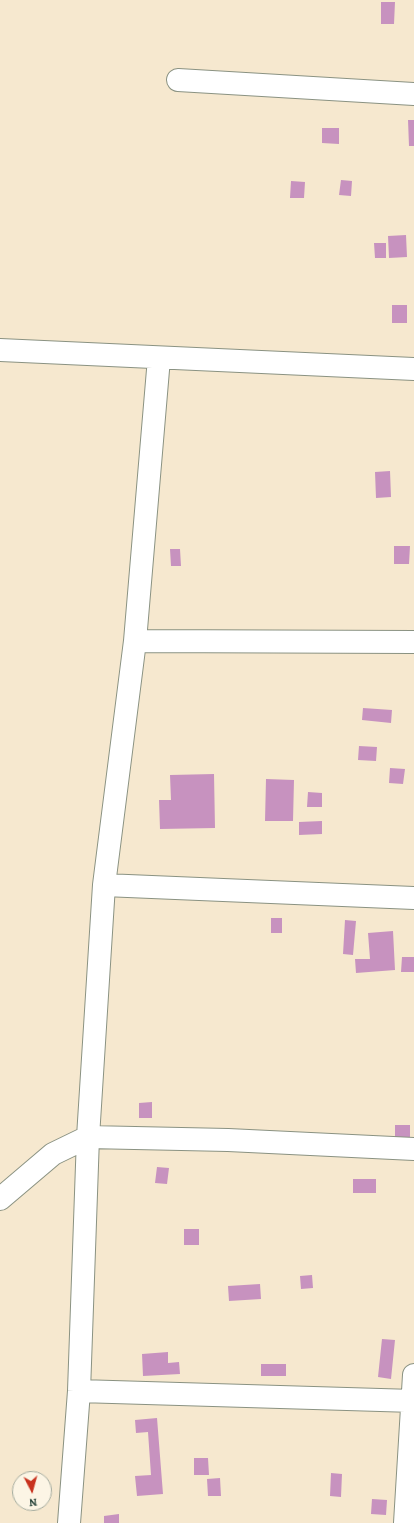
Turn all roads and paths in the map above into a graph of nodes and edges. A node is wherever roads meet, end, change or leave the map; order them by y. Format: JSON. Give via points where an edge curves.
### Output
{"nodes":[{"id":1,"x":178,"y":80,"type":"dead end"},
{"id":2,"x":414,"y":94,"type":"edge"},
{"id":3,"x":0,"y":350,"type":"edge"},
{"id":4,"x":159,"y":358,"type":"junction"},
{"id":5,"x":414,"y":369,"type":"edge"},
{"id":6,"x":135,"y":641,"type":"junction"},
{"id":7,"x":414,"y":642,"type":"edge"},
{"id":8,"x":104,"y":885,"type":"junction"},
{"id":9,"x":414,"y":898,"type":"edge"},
{"id":10,"x":88,"y":1137,"type":"junction"},
{"id":11,"x":414,"y":1149,"type":"edge"},
{"id":12,"x":0,"y":1199,"type":"edge"},
{"id":13,"x":414,"y":1375,"type":"edge"},
{"id":14,"x":79,"y":1391,"type":"junction"},
{"id":15,"x":413,"y":1401,"type":"edge"},
{"id":16,"x":70,"y":1523,"type":"edge"},
{"id":17,"x":405,"y":1523,"type":"edge"}],
"edges":[{"from":1,"to":2,"type":"street"},
{"from":3,"to":4,"type":"street"},
{"from":4,"to":5,"type":"street"},
{"from":4,"to":6,"type":"street"},
{"from":6,"to":7,"type":"street"},
{"from":6,"to":8,"type":"street"},
{"from":8,"to":9,"type":"street"},
{"from":8,"to":10,"type":"street"},
{"from":10,"to":11,"type":"street","via":[[228,1140]]},
{"from":10,"to":12,"type":"street","via":[[53,1154]]},
{"from":10,"to":14,"type":"street"},
{"from":13,"to":15,"type":"street"},
{"from":14,"to":15,"type":"street"},
{"from":14,"to":16,"type":"street"},
{"from":15,"to":17,"type":"street"}]}
